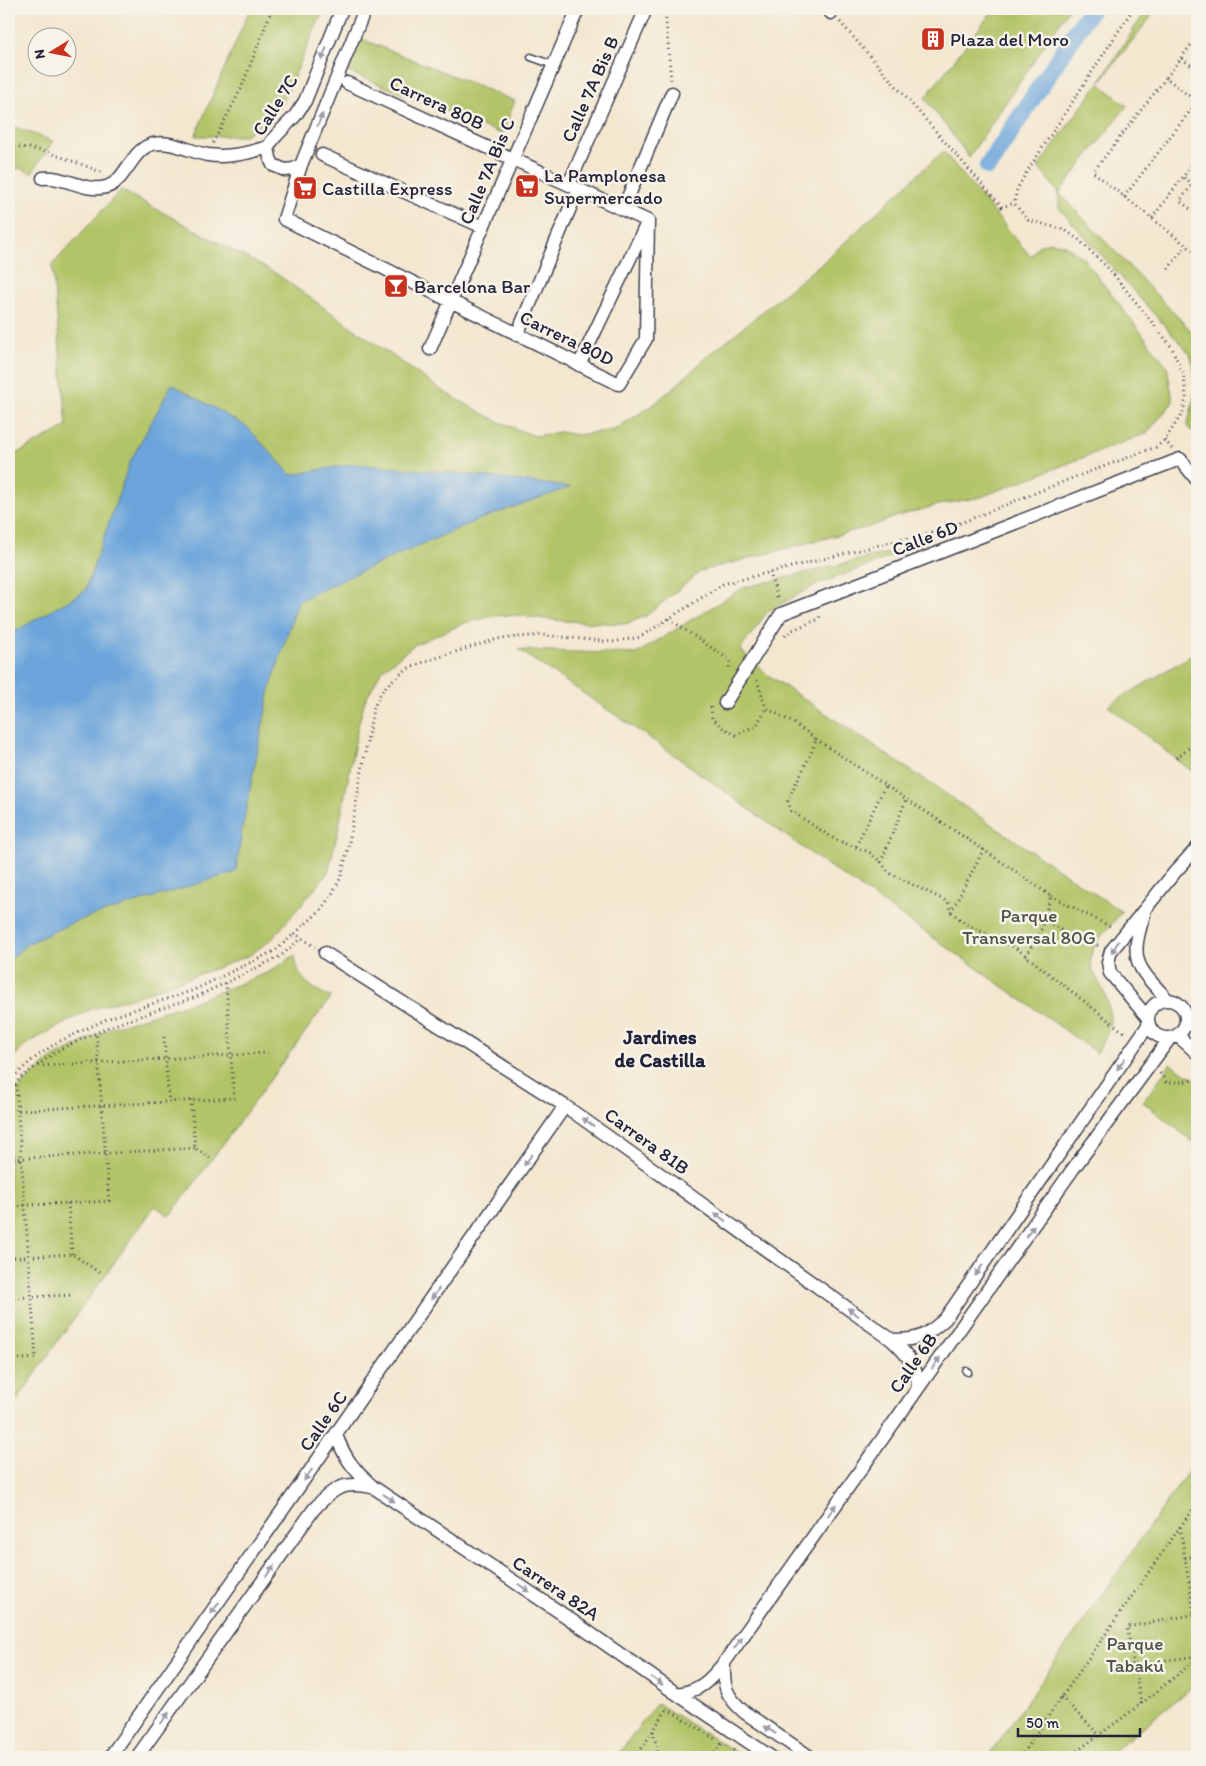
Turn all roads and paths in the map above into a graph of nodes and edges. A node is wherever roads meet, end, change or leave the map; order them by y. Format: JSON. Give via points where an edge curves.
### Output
{"nodes":[{"id":1,"x":272,"y":9,"type":"edge"},
{"id":2,"x":342,"y":9,"type":"edge"},
{"id":3,"x":365,"y":9,"type":"edge"},
{"id":4,"x":578,"y":9,"type":"edge"},
{"id":5,"x":646,"y":9,"type":"edge"},
{"id":6,"x":665,"y":9,"type":"edge"},
{"id":7,"x":1133,"y":9,"type":"edge"},
{"id":8,"x":830,"y":11,"type":"edge"},
{"id":9,"x":1197,"y":37,"type":"edge"},
{"id":10,"x":531,"y":57,"type":"dead end"},
{"id":11,"x":1181,"y":58,"type":"junction"},
{"id":12,"x":553,"y":65,"type":"junction"},
{"id":13,"x":1197,"y":70,"type":"edge"},
{"id":14,"x":1166,"y":78,"type":"junction"},
{"id":15,"x":347,"y":83,"type":"dead end"},
{"id":16,"x":672,"y":93,"type":"joint"},
{"id":17,"x":1197,"y":102,"type":"edge"},
{"id":18,"x":9,"y":146,"type":"edge"},
{"id":19,"x":268,"y":147,"type":"junction"},
{"id":20,"x":207,"y":155,"type":"junction"},
{"id":21,"x":322,"y":155,"type":"dead end"},
{"id":22,"x":513,"y":158,"type":"junction"},
{"id":23,"x":1197,"y":159,"type":"edge"},
{"id":24,"x":301,"y":165,"type":"junction"},
{"id":25,"x":1184,"y":177,"type":"junction"},
{"id":26,"x":43,"y":178,"type":"dead end"},
{"id":27,"x":118,"y":178,"type":"junction"},
{"id":28,"x":1197,"y":178,"type":"edge"},
{"id":29,"x":1193,"y":184,"type":"junction"},
{"id":30,"x":574,"y":187,"type":"junction"},
{"id":31,"x":1124,"y":197,"type":"junction"},
{"id":32,"x":1014,"y":203,"type":"junction"},
{"id":33,"x":622,"y":209,"type":"junction"},
{"id":34,"x":1197,"y":214,"type":"edge"},
{"id":35,"x":1152,"y":218,"type":"junction"},
{"id":36,"x":648,"y":221,"type":"junction"},
{"id":37,"x":483,"y":227,"type":"junction"},
{"id":38,"x":1186,"y":245,"type":"junction"},
{"id":39,"x":1197,"y":254,"type":"edge"},
{"id":40,"x":1168,"y":270,"type":"dead end"},
{"id":41,"x":451,"y":301,"type":"junction"},
{"id":42,"x":518,"y":335,"type":"junction"},
{"id":43,"x":430,"y":349,"type":"dead end"},
{"id":44,"x":579,"y":364,"type":"junction"},
{"id":45,"x":1197,"y":480,"type":"edge"},
{"id":46,"x":770,"y":572,"type":"junction"},
{"id":47,"x":826,"y":596,"type":"junction"},
{"id":48,"x":781,"y":614,"type":"junction"},
{"id":49,"x":669,"y":619,"type":"junction"},
{"id":50,"x":784,"y":638,"type":"dead end"},
{"id":51,"x":1194,"y":654,"type":"dead end"},
{"id":52,"x":1197,"y":657,"type":"edge"},
{"id":53,"x":729,"y":672,"type":"dead end"},
{"id":54,"x":756,"y":677,"type":"dead end"},
{"id":55,"x":726,"y":702,"type":"dead end"},
{"id":56,"x":711,"y":703,"type":"dead end"},
{"id":57,"x":766,"y":708,"type":"junction"},
{"id":58,"x":816,"y":739,"type":"junction"},
{"id":59,"x":1197,"y":742,"type":"edge"},
{"id":60,"x":1176,"y":758,"type":"dead end"},
{"id":61,"x":885,"y":786,"type":"junction"},
{"id":62,"x":906,"y":800,"type":"junction"},
{"id":63,"x":856,"y":846,"type":"junction"},
{"id":64,"x":1197,"y":848,"type":"edge"},
{"id":65,"x":984,"y":849,"type":"junction"},
{"id":66,"x":881,"y":862,"type":"junction"},
{"id":67,"x":1051,"y":896,"type":"junction"},
{"id":68,"x":1145,"y":910,"type":"junction"},
{"id":69,"x":951,"y":912,"type":"junction"},
{"id":70,"x":1043,"y":920,"type":"junction"},
{"id":71,"x":294,"y":934,"type":"junction"},
{"id":72,"x":1124,"y":934,"type":"junction"},
{"id":73,"x":301,"y":938,"type":"junction"},
{"id":74,"x":1111,"y":951,"type":"junction"},
{"id":75,"x":325,"y":953,"type":"joint"},
{"id":76,"x":1026,"y":956,"type":"junction"},
{"id":77,"x":226,"y":983,"type":"junction"},
{"id":78,"x":1168,"y":1000,"type":"junction"},
{"id":79,"x":1185,"y":1015,"type":"junction"},
{"id":80,"x":1148,"y":1021,"type":"junction"},
{"id":81,"x":1197,"y":1026,"type":"edge"},
{"id":82,"x":96,"y":1032,"type":"junction"},
{"id":83,"x":164,"y":1037,"type":"dead end"},
{"id":84,"x":1173,"y":1037,"type":"junction"},
{"id":85,"x":1137,"y":1042,"type":"junction"},
{"id":86,"x":268,"y":1053,"type":"dead end"},
{"id":87,"x":1197,"y":1053,"type":"edge"},
{"id":88,"x":231,"y":1055,"type":"junction"},
{"id":89,"x":1156,"y":1056,"type":"junction"},
{"id":90,"x":165,"y":1059,"type":"junction"},
{"id":91,"x":99,"y":1062,"type":"junction"},
{"id":92,"x":37,"y":1066,"type":"junction"},
{"id":93,"x":1197,"y":1079,"type":"edge"},
{"id":94,"x":9,"y":1082,"type":"edge"},
{"id":95,"x":16,"y":1084,"type":"junction"},
{"id":96,"x":9,"y":1093,"type":"edge"},
{"id":97,"x":191,"y":1100,"type":"junction"},
{"id":98,"x":169,"y":1102,"type":"junction"},
{"id":99,"x":102,"y":1105,"type":"junction"},
{"id":100,"x":565,"y":1106,"type":"junction"},
{"id":101,"x":18,"y":1110,"type":"junction"},
{"id":102,"x":9,"y":1111,"type":"edge"},
{"id":103,"x":195,"y":1148,"type":"junction"},
{"id":104,"x":106,"y":1153,"type":"junction"},
{"id":105,"x":21,"y":1158,"type":"junction"},
{"id":106,"x":9,"y":1159,"type":"edge"},
{"id":107,"x":212,"y":1159,"type":"dead end"},
{"id":108,"x":68,"y":1203,"type":"junction"},
{"id":109,"x":24,"y":1205,"type":"junction"},
{"id":110,"x":9,"y":1206,"type":"edge"},
{"id":111,"x":72,"y":1254,"type":"junction"},
{"id":112,"x":28,"y":1256,"type":"junction"},
{"id":113,"x":9,"y":1258,"type":"edge"},
{"id":114,"x":100,"y":1273,"type":"dead end"},
{"id":115,"x":72,"y":1295,"type":"dead end"},
{"id":116,"x":31,"y":1297,"type":"junction"},
{"id":117,"x":9,"y":1298,"type":"edge"},
{"id":118,"x":892,"y":1340,"type":"junction"},
{"id":119,"x":9,"y":1360,"type":"edge"},
{"id":120,"x":918,"y":1388,"type":"junction"},
{"id":121,"x":336,"y":1435,"type":"junction"},
{"id":122,"x":373,"y":1487,"type":"junction"},
{"id":123,"x":1197,"y":1504,"type":"edge"},
{"id":124,"x":1180,"y":1527,"type":"junction"},
{"id":125,"x":1197,"y":1556,"type":"edge"},
{"id":126,"x":1185,"y":1558,"type":"junction"},
{"id":127,"x":1196,"y":1614,"type":"edge"},
{"id":128,"x":1197,"y":1632,"type":"edge"},
{"id":129,"x":1197,"y":1657,"type":"edge"},
{"id":130,"x":724,"y":1663,"type":"junction"},
{"id":131,"x":1134,"y":1665,"type":"junction"},
{"id":132,"x":1116,"y":1667,"type":"dead end"},
{"id":133,"x":676,"y":1694,"type":"junction"},
{"id":134,"x":1061,"y":1697,"type":"junction"},
{"id":135,"x":1141,"y":1704,"type":"junction"},
{"id":136,"x":667,"y":1709,"type":"junction"},
{"id":137,"x":653,"y":1731,"type":"junction"},
{"id":138,"x":1099,"y":1735,"type":"junction"},
{"id":139,"x":722,"y":1743,"type":"junction"},
{"id":140,"x":110,"y":1757,"type":"edge"},
{"id":141,"x":137,"y":1757,"type":"edge"},
{"id":142,"x":636,"y":1757,"type":"edge"},
{"id":143,"x":659,"y":1757,"type":"edge"},
{"id":144,"x":712,"y":1757,"type":"edge"},
{"id":145,"x":742,"y":1757,"type":"edge"},
{"id":146,"x":771,"y":1757,"type":"edge"},
{"id":147,"x":810,"y":1757,"type":"edge"},
{"id":148,"x":1020,"y":1757,"type":"edge"},
{"id":149,"x":1069,"y":1757,"type":"edge"}],
"edges":[{"from":1,"to":20,"type":"path","via":[[241,89]]},
{"from":2,"to":19,"type":"street","name":"Calle 7C","one_way":true,"via":[[305,101]]},
{"from":24,"to":3,"type":"street","one_way":true},
{"from":4,"to":12,"type":"street","name":"Calle 7A Bis C"},
{"from":5,"to":30,"type":"street","name":"Calle 7A Bis B"},
{"from":6,"to":16,"type":"path"},
{"from":7,"to":32,"type":"path","via":[[1026,173]]},
{"from":8,"to":32,"type":"path","via":[[1002,207]]},
{"from":9,"to":11,"type":"path"},
{"from":10,"to":12,"type":"lane"},
{"from":11,"to":13,"type":"path"},
{"from":11,"to":14,"type":"path"},
{"from":12,"to":22,"type":"street","name":"Calle 7A Bis C"},
{"from":14,"to":17,"type":"path"},
{"from":14,"to":31,"type":"path","via":[[1093,172]]},
{"from":15,"to":22,"type":"street","name":"Carrera 80B"},
{"from":16,"to":33,"type":"street"},
{"from":17,"to":31,"type":"path"},
{"from":18,"to":27,"type":"path","via":[[53,154]]},
{"from":19,"to":20,"type":"street","via":[[228,156]]},
{"from":19,"to":24,"type":"street","name":"Calle 7C","via":[[273,165],[285,170]]},
{"from":20,"to":27,"type":"street","via":[[166,143],[151,144],[137,153]]},
{"from":21,"to":37,"type":"street"},
{"from":22,"to":30,"type":"street","name":"Carrera 80B"},
{"from":22,"to":37,"type":"street","name":"Calle 7A Bis C"},
{"from":23,"to":25,"type":"path"},
{"from":24,"to":41,"type":"street","name":"Carrera 80D","via":[[284,219]]},
{"from":25,"to":29,"type":"path"},
{"from":25,"to":35,"type":"path"},
{"from":26,"to":27,"type":"street","via":[[52,176],[93,189],[108,187]]},
{"from":28,"to":29,"type":"path"},
{"from":29,"to":34,"type":"path","via":[[1180,200]]},
{"from":30,"to":33,"type":"street","name":"Carrera 80B"},
{"from":30,"to":42,"type":"street","name":"Calle 7A Bis B"},
{"from":31,"to":35,"type":"path"},
{"from":32,"to":46,"type":"path","via":[[1028,220],[1065,230],[1079,240],[1110,270],[1171,346],[1184,376],[1186,397],[1183,412],[1165,440],[1156,447],[948,528]]},
{"from":33,"to":36,"type":"street","name":"Carrera 80B"},
{"from":35,"to":38,"type":"path"},
{"from":36,"to":44,"type":"street"},
{"from":36,"to":44,"type":"street","name":"Carrera 80D","via":[[646,339],[618,384]]},
{"from":37,"to":41,"type":"street","name":"Calle 7A Bis C"},
{"from":38,"to":39,"type":"path"},
{"from":38,"to":40,"type":"path"},
{"from":41,"to":42,"type":"street","name":"Carrera 80D"},
{"from":41,"to":43,"type":"street","name":"Calle 7A Bis C"},
{"from":42,"to":44,"type":"street","name":"Carrera 80D"},
{"from":45,"to":47,"type":"street","name":"Calle 6D","via":[[1180,459]]},
{"from":46,"to":48,"type":"path"},
{"from":46,"to":49,"type":"path","via":[[723,584]]},
{"from":47,"to":48,"type":"street","name":"Calle 6D"},
{"from":47,"to":50,"type":"path","via":[[819,619],[790,631]]},
{"from":48,"to":55,"type":"street"},
{"from":49,"to":53,"type":"path","via":[[730,660]]},
{"from":49,"to":71,"type":"path","via":[[640,637],[613,642],[542,635],[497,639],[406,669],[390,682],[373,709],[341,877],[320,911]]},
{"from":51,"to":52,"type":"path"},
{"from":54,"to":57,"type":"path"},
{"from":56,"to":57,"type":"path","via":[[712,718],[736,735],[757,725]]},
{"from":57,"to":58,"type":"path"},
{"from":58,"to":61,"type":"path"},
{"from":58,"to":63,"type":"path","via":[[788,801],[791,811],[836,840]]},
{"from":59,"to":60,"type":"path"},
{"from":61,"to":62,"type":"path"},
{"from":61,"to":63,"type":"path"},
{"from":62,"to":65,"type":"path"},
{"from":62,"to":66,"type":"path"},
{"from":63,"to":66,"type":"path"},
{"from":64,"to":68,"type":"street"},
{"from":65,"to":67,"type":"path"},
{"from":65,"to":69,"type":"path"},
{"from":66,"to":69,"type":"path","via":[[888,873],[948,902]]},
{"from":67,"to":70,"type":"path"},
{"from":67,"to":72,"type":"path"},
{"from":68,"to":72,"type":"street"},
{"from":68,"to":78,"type":"street","via":[[1136,955],[1148,979]]},
{"from":69,"to":76,"type":"path","via":[[966,924]]},
{"from":70,"to":74,"type":"path","via":[[1072,936]]},
{"from":70,"to":76,"type":"path","via":[[1042,928]]},
{"from":71,"to":73,"type":"path"},
{"from":71,"to":94,"type":"path","via":[[276,950],[194,990],[109,1018],[56,1043]]},
{"from":72,"to":74,"type":"street","one_way":true},
{"from":73,"to":75,"type":"path"},
{"from":73,"to":77,"type":"path","via":[[281,956]]},
{"from":74,"to":80,"type":"street","via":[[1110,973]]},
{"from":75,"to":100,"type":"street","name":"Carrera 81B"},
{"from":76,"to":85,"type":"path"},
{"from":77,"to":82,"type":"path","via":[[196,997]]},
{"from":77,"to":88,"type":"path"},
{"from":78,"to":79,"type":"street","via":[[1176,1002]]},
{"from":78,"to":80,"type":"street","via":[[1152,1007]]},
{"from":79,"to":81,"type":"street"},
{"from":79,"to":84,"type":"street","via":[[1182,1030]]},
{"from":80,"to":84,"type":"street","via":[[1156,1035]]},
{"from":80,"to":85,"type":"street","name":"Calle 6B"},
{"from":82,"to":91,"type":"path"},
{"from":82,"to":92,"type":"path","via":[[60,1049]]},
{"from":83,"to":90,"type":"path"},
{"from":84,"to":87,"type":"street"},
{"from":84,"to":89,"type":"street","name":"Calle 6B"},
{"from":85,"to":118,"type":"street","name":"Calle 6B","one_way":true,"via":[[945,1318],[926,1336]]},
{"from":86,"to":88,"type":"path"},
{"from":88,"to":90,"type":"path"},
{"from":88,"to":97,"type":"path","via":[[234,1098]]},
{"from":89,"to":93,"type":"path","via":[[1159,1072],[1166,1082]]},
{"from":120,"to":89,"type":"street","name":"Calle 6B","one_way":true},
{"from":90,"to":91,"type":"path"},
{"from":90,"to":98,"type":"path"},
{"from":91,"to":92,"type":"path"},
{"from":91,"to":99,"type":"path"},
{"from":92,"to":95,"type":"path"},
{"from":95,"to":96,"type":"path"},
{"from":95,"to":101,"type":"path"},
{"from":97,"to":98,"type":"path"},
{"from":97,"to":103,"type":"path"},
{"from":98,"to":99,"type":"path"},
{"from":99,"to":101,"type":"path"},
{"from":99,"to":104,"type":"path"},
{"from":118,"to":100,"type":"street","name":"Carrera 81B","one_way":true},
{"from":100,"to":121,"type":"street","name":"Calle 6C","one_way":true},
{"from":101,"to":102,"type":"path"},
{"from":101,"to":105,"type":"path"},
{"from":103,"to":104,"type":"path"},
{"from":103,"to":107,"type":"path"},
{"from":104,"to":105,"type":"path"},
{"from":104,"to":108,"type":"path","via":[[109,1201]]},
{"from":105,"to":106,"type":"path"},
{"from":105,"to":109,"type":"path"},
{"from":108,"to":109,"type":"path"},
{"from":108,"to":111,"type":"path"},
{"from":109,"to":110,"type":"path"},
{"from":109,"to":112,"type":"path"},
{"from":111,"to":112,"type":"path"},
{"from":111,"to":114,"type":"path"},
{"from":112,"to":113,"type":"path"},
{"from":112,"to":116,"type":"path"},
{"from":115,"to":116,"type":"path"},
{"from":116,"to":117,"type":"path"},
{"from":116,"to":119,"type":"path","via":[[36,1358]]},
{"from":118,"to":120,"type":"street","name":"Carrera 81B","via":[[910,1359],[918,1377]]},
{"from":130,"to":120,"type":"street","name":"Calle 6B","one_way":true},
{"from":121,"to":122,"type":"street","name":"Carrera 82A","via":[[349,1464]]},
{"from":121,"to":140,"type":"street","name":"Calle 6C","one_way":true},
{"from":122,"to":133,"type":"street","name":"Carrera 82A","one_way":true},
{"from":141,"to":122,"type":"street","one_way":true,"via":[[314,1509],[336,1488],[348,1485]]},
{"from":123,"to":124,"type":"path"},
{"from":124,"to":126,"type":"path"},
{"from":124,"to":134,"type":"path"},
{"from":125,"to":126,"type":"path"},
{"from":126,"to":127,"type":"path"},
{"from":127,"to":128,"type":"path"},
{"from":127,"to":131,"type":"path","via":[[1127,1627]]},
{"from":129,"to":131,"type":"path"},
{"from":129,"to":135,"type":"path"},
{"from":130,"to":133,"type":"street","name":"Calle 6B","via":[[703,1686]]},
{"from":147,"to":130,"type":"street","one_way":true,"via":[[734,1704],[724,1681]]},
{"from":131,"to":132,"type":"path"},
{"from":131,"to":135,"type":"path"},
{"from":133,"to":136,"type":"path"},
{"from":133,"to":146,"type":"street","name":"Carrera 82A"},
{"from":134,"to":138,"type":"path"},
{"from":134,"to":148,"type":"path"},
{"from":135,"to":138,"type":"path"},
{"from":136,"to":137,"type":"path"},
{"from":136,"to":139,"type":"path"},
{"from":137,"to":142,"type":"path"},
{"from":137,"to":143,"type":"path"},
{"from":138,"to":149,"type":"path"},
{"from":139,"to":144,"type":"path"},
{"from":139,"to":145,"type":"path"}]}
